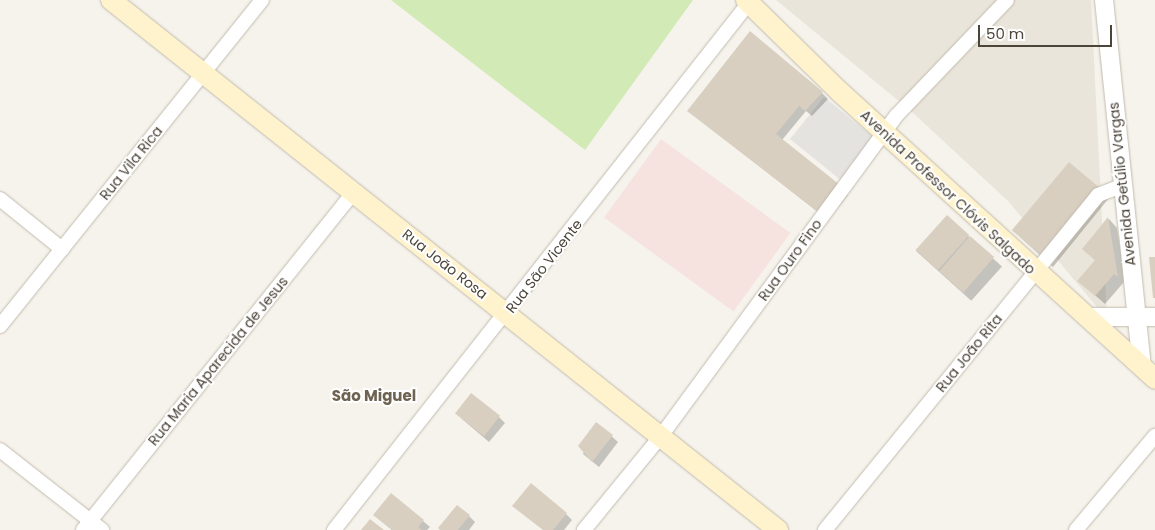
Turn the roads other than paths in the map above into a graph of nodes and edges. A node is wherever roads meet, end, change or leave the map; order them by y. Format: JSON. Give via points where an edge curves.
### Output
{"nodes":[{"id":1,"x":111,"y":0,"type":"edge"},
{"id":2,"x":262,"y":0,"type":"edge"},
{"id":3,"x":1007,"y":0,"type":"edge"},
{"id":4,"x":1104,"y":0,"type":"edge"},
{"id":5,"x":749,"y":1,"type":"edge"},
{"id":6,"x":203,"y":74,"type":"junction"},
{"id":7,"x":884,"y":132,"type":"junction"},
{"id":8,"x":1121,"y":186,"type":"junction"},
{"id":9,"x":353,"y":193,"type":"junction"},
{"id":10,"x":0,"y":199,"type":"edge"},
{"id":11,"x":62,"y":249,"type":"junction"},
{"id":12,"x":1035,"y":272,"type":"junction"},
{"id":13,"x":508,"y":312,"type":"junction"},
{"id":14,"x":1137,"y":316,"type":"junction"},
{"id":15,"x":1087,"y":317,"type":"junction"},
{"id":16,"x":1155,"y":317,"type":"edge"},
{"id":17,"x":0,"y":326,"type":"edge"},
{"id":18,"x":1149,"y":373,"type":"edge"},
{"id":19,"x":661,"y":436,"type":"junction"},
{"id":20,"x":1155,"y":436,"type":"edge"},
{"id":21,"x":0,"y":450,"type":"edge"},
{"id":22,"x":87,"y":526,"type":"edge"},
{"id":23,"x":102,"y":530,"type":"edge"},
{"id":24,"x":334,"y":530,"type":"edge"},
{"id":25,"x":584,"y":530,"type":"edge"},
{"id":26,"x":778,"y":530,"type":"edge"},
{"id":27,"x":825,"y":530,"type":"edge"},
{"id":28,"x":1076,"y":530,"type":"edge"}],
"edges":[{"from":1,"to":6,"type":"main road","name":"Rua João Rosa"},
{"from":2,"to":6,"type":"street","name":"Rua Vila Rica"},
{"from":3,"to":7,"type":"street","name":"Rua Ouro Fino","via":[[909,101]]},
{"from":4,"to":8,"type":"street","name":"Avenida Getúlio Vargas"},
{"from":5,"to":7,"type":"main road","name":"Avenida Professor Clóvis Salgado"},
{"from":5,"to":13,"type":"street","name":"Rua São Vicente"},
{"from":6,"to":9,"type":"main road","name":"Rua João Rosa"},
{"from":6,"to":11,"type":"street","name":"Rua Vila Rica"},
{"from":7,"to":12,"type":"main road","name":"Avenida Professor Clóvis Salgado"},
{"from":7,"to":19,"type":"street","name":"Rua Ouro Fino"},
{"from":8,"to":12,"type":"street","name":"Rua João Rita","via":[[1098,195]]},
{"from":8,"to":14,"type":"street","name":"Avenida Getúlio Vargas"},
{"from":9,"to":13,"type":"main road","name":"Rua João Rosa"},
{"from":9,"to":22,"type":"street","name":"Rua Maria Aparecida de Jesus"},
{"from":10,"to":11,"type":"street"},
{"from":11,"to":17,"type":"street","name":"Rua Vila Rica"},
{"from":12,"to":15,"type":"main road","name":"Avenida Professor Clóvis Salgado"},
{"from":12,"to":27,"type":"street","name":"Rua João Rita"},
{"from":13,"to":19,"type":"main road","name":"Rua João Rosa"},
{"from":13,"to":24,"type":"street","name":"Rua São Vicente"},
{"from":14,"to":15,"type":"street"},
{"from":14,"to":16,"type":"street"},
{"from":14,"to":18,"type":"street","name":"Avenida Getúlio Vargas"},
{"from":15,"to":18,"type":"main road","name":"Avenida Professor Clóvis Salgado"},
{"from":19,"to":25,"type":"street","name":"Rua Ouro Fino"},
{"from":19,"to":26,"type":"main road","name":"Rua João Rosa"},
{"from":20,"to":28,"type":"street"},
{"from":21,"to":22,"type":"street"},
{"from":22,"to":23,"type":"street"}]}
